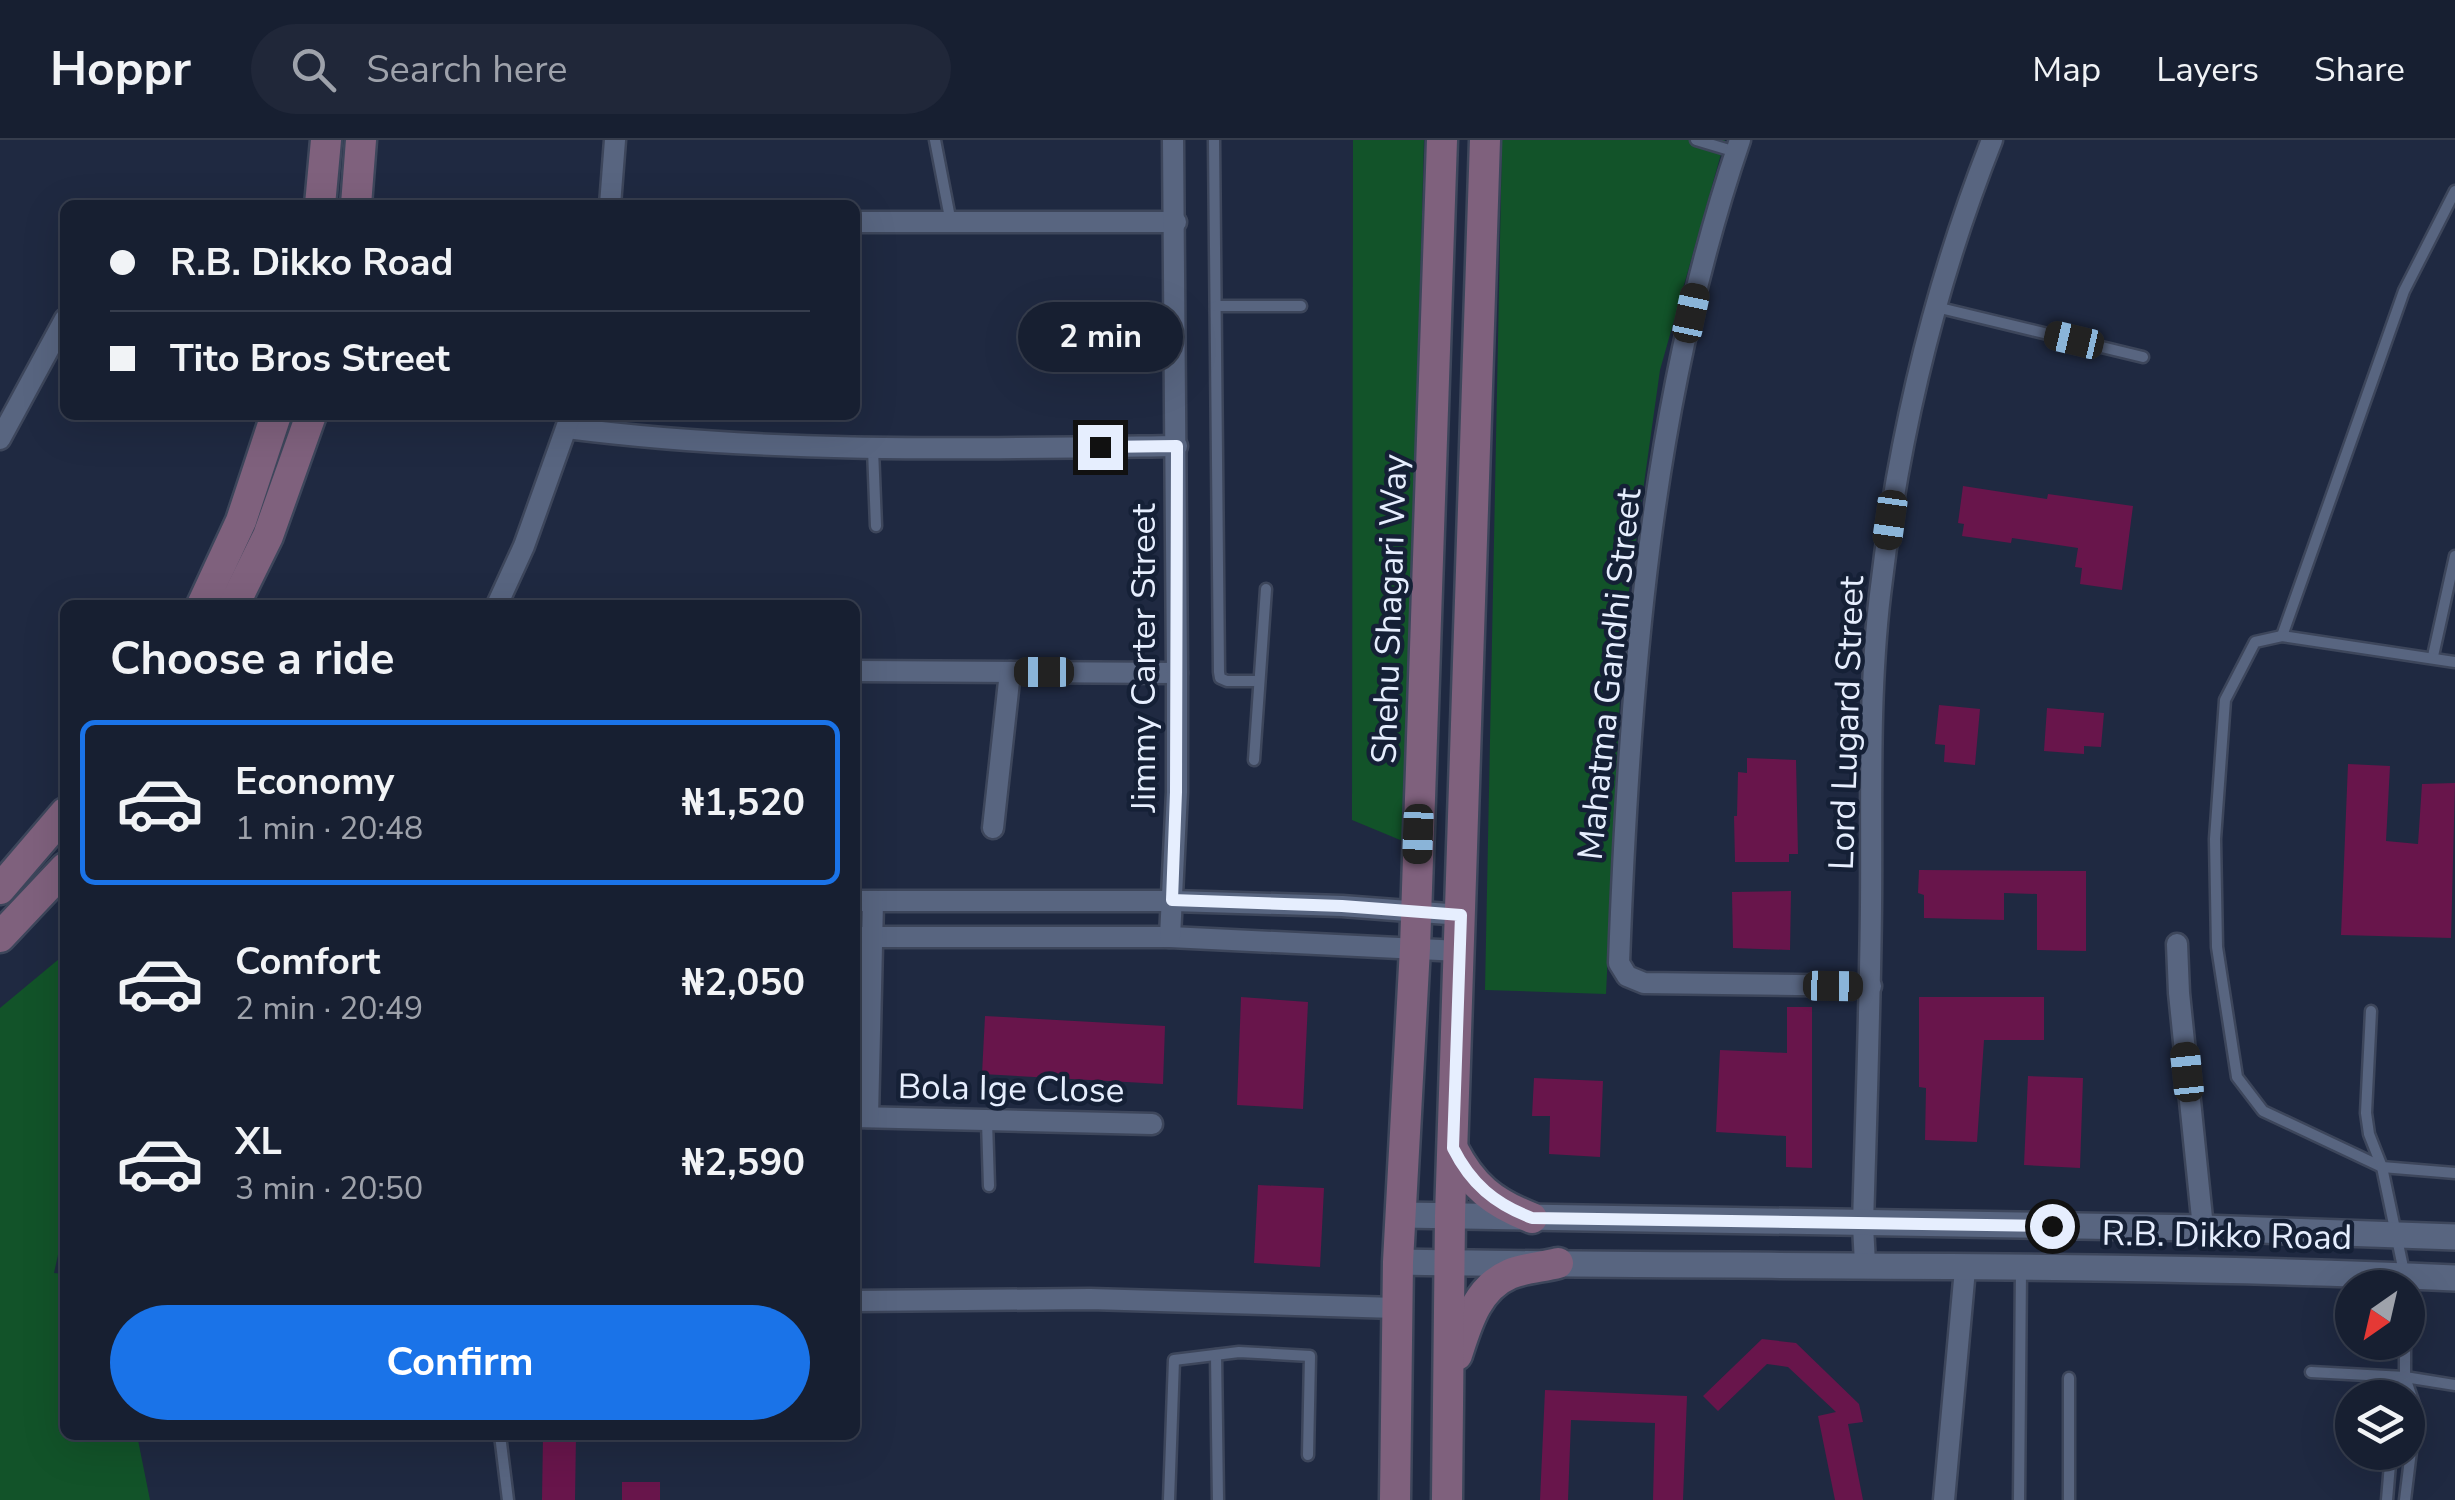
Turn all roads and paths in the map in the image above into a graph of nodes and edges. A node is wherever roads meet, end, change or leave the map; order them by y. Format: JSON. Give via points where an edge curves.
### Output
{"nodes":[{"id":1,"x":326,"y":140,"type":"edge"},
{"id":2,"x":361,"y":140,"type":"edge"},
{"id":3,"x":614,"y":140,"type":"edge"},
{"id":4,"x":936,"y":140,"type":"edge"},
{"id":5,"x":1173,"y":140,"type":"edge"},
{"id":6,"x":1214,"y":140,"type":"edge"},
{"id":7,"x":1442,"y":140,"type":"edge"},
{"id":8,"x":1485,"y":140,"type":"edge"},
{"id":9,"x":1696,"y":140,"type":"edge"},
{"id":10,"x":1992,"y":140,"type":"edge"},
{"id":11,"x":1738,"y":146,"type":"edge"},
{"id":12,"x":2455,"y":191,"type":"edge"},
{"id":13,"x":320,"y":200,"type":"edge"},
{"id":14,"x":356,"y":200,"type":"edge"},
{"id":15,"x":610,"y":200,"type":"edge"},
{"id":16,"x":860,"y":222,"type":"edge"},
{"id":17,"x":1176,"y":222,"type":"junction"},
{"id":18,"x":951,"y":224,"type":"junction"},
{"id":19,"x":1216,"y":306,"type":"junction"},
{"id":20,"x":1301,"y":306,"type":"dead end"},
{"id":21,"x":1936,"y":307,"type":"junction"},
{"id":22,"x":60,"y":328,"type":"edge"},
{"id":23,"x":2142,"y":357,"type":"dead end"},
{"id":24,"x":274,"y":420,"type":"edge"},
{"id":25,"x":308,"y":420,"type":"edge"},
{"id":26,"x":569,"y":421,"type":"edge"},
{"id":27,"x":0,"y":439,"type":"edge"},
{"id":28,"x":1177,"y":446,"type":"junction"},
{"id":29,"x":873,"y":448,"type":"junction"},
{"id":30,"x":876,"y":526,"type":"dead end"},
{"id":31,"x":2455,"y":556,"type":"edge"},
{"id":32,"x":1266,"y":589,"type":"dead end"},
{"id":33,"x":204,"y":600,"type":"edge"},
{"id":34,"x":236,"y":600,"type":"edge"},
{"id":35,"x":499,"y":600,"type":"edge"},
{"id":36,"x":2282,"y":636,"type":"junction"},
{"id":37,"x":2433,"y":656,"type":"junction"},
{"id":38,"x":2455,"y":662,"type":"edge"},
{"id":39,"x":860,"y":671,"type":"edge"},
{"id":40,"x":1010,"y":672,"type":"junction"},
{"id":41,"x":1178,"y":673,"type":"junction"},
{"id":42,"x":1260,"y":680,"type":"junction"},
{"id":43,"x":1254,"y":760,"type":"dead end"},
{"id":44,"x":60,"y":820,"type":"edge"},
{"id":45,"x":993,"y":828,"type":"dead end"},
{"id":46,"x":60,"y":873,"type":"edge"},
{"id":47,"x":0,"y":889,"type":"edge"},
{"id":48,"x":1172,"y":900,"type":"junction"},
{"id":49,"x":864,"y":901,"type":"edge"},
{"id":50,"x":1416,"y":911,"type":"junction"},
{"id":51,"x":1461,"y":915,"type":"junction"},
{"id":52,"x":1,"y":935,"type":"edge"},
{"id":53,"x":864,"y":937,"type":"edge"},
{"id":54,"x":1170,"y":937,"type":"junction"},
{"id":55,"x":2177,"y":944,"type":"dead end"},
{"id":56,"x":1415,"y":948,"type":"junction"},
{"id":57,"x":1460,"y":951,"type":"junction"},
{"id":58,"x":1870,"y":986,"type":"junction"},
{"id":59,"x":2371,"y":1011,"type":"dead end"},
{"id":60,"x":862,"y":1117,"type":"edge"},
{"id":61,"x":987,"y":1120,"type":"junction"},
{"id":62,"x":1152,"y":1124,"type":"dead end"},
{"id":63,"x":1453,"y":1148,"type":"junction"},
{"id":64,"x":2382,"y":1167,"type":"junction"},
{"id":65,"x":2455,"y":1173,"type":"edge"},
{"id":66,"x":989,"y":1186,"type":"dead end"},
{"id":67,"x":1401,"y":1215,"type":"junction"},
{"id":68,"x":1450,"y":1216,"type":"junction"},
{"id":69,"x":1532,"y":1218,"type":"junction"},
{"id":70,"x":1863,"y":1225,"type":"junction"},
{"id":71,"x":2203,"y":1228,"type":"junction"},
{"id":72,"x":2398,"y":1234,"type":"junction"},
{"id":73,"x":2455,"y":1237,"type":"edge"},
{"id":74,"x":1398,"y":1262,"type":"junction"},
{"id":75,"x":1450,"y":1262,"type":"junction"},
{"id":76,"x":1558,"y":1263,"type":"junction"},
{"id":77,"x":1865,"y":1264,"type":"junction"},
{"id":78,"x":2022,"y":1266,"type":"junction"},
{"id":79,"x":1965,"y":1269,"type":"junction"},
{"id":80,"x":2403,"y":1270,"type":"edge"},
{"id":81,"x":2335,"y":1272,"type":"edge"},
{"id":82,"x":2455,"y":1278,"type":"edge"},
{"id":83,"x":2425,"y":1280,"type":"edge"},
{"id":84,"x":860,"y":1302,"type":"edge"},
{"id":85,"x":1396,"y":1308,"type":"junction"},
{"id":86,"x":1216,"y":1355,"type":"junction"},
{"id":87,"x":2405,"y":1360,"type":"edge"},
{"id":88,"x":2310,"y":1372,"type":"dead end"},
{"id":89,"x":2405,"y":1377,"type":"junction"},
{"id":90,"x":2069,"y":1378,"type":"dead end"},
{"id":91,"x":2404,"y":1380,"type":"edge"},
{"id":92,"x":1448,"y":1381,"type":"junction"},
{"id":93,"x":2455,"y":1385,"type":"edge"},
{"id":94,"x":501,"y":1440,"type":"edge"},
{"id":95,"x":1308,"y":1456,"type":"dead end"},
{"id":96,"x":2390,"y":1470,"type":"edge"},
{"id":97,"x":508,"y":1500,"type":"edge"},
{"id":98,"x":1169,"y":1500,"type":"edge"},
{"id":99,"x":1218,"y":1500,"type":"edge"},
{"id":100,"x":1396,"y":1500,"type":"edge"},
{"id":101,"x":1447,"y":1500,"type":"edge"},
{"id":102,"x":1944,"y":1500,"type":"edge"},
{"id":103,"x":2020,"y":1500,"type":"edge"},
{"id":104,"x":2069,"y":1500,"type":"edge"},
{"id":105,"x":2388,"y":1500,"type":"edge"},
{"id":106,"x":2406,"y":1500,"type":"edge"}],
"edges":[{"from":1,"to":13,"type":"main road"},
{"from":2,"to":14,"type":"main road"},
{"from":3,"to":15,"type":"street"},
{"from":4,"to":18,"type":"lane"},
{"from":5,"to":17,"type":"street","name":"Jimmy Carter Street"},
{"from":6,"to":19,"type":"lane"},
{"from":7,"to":50,"type":"main road","name":"Shehu Shagari Way"},
{"from":8,"to":51,"type":"main road"},
{"from":9,"to":11,"type":"lane"},
{"from":10,"to":21,"type":"street","name":"Lord Lugard Street"},
{"from":11,"to":58,"type":"street","name":"Mahatma Gandhi Street","via":[[1704,251],[1652,527],[1625,795],[1618,963],[1644,983]]},
{"from":12,"to":36,"type":"lane","via":[[2404,291]]},
{"from":16,"to":18,"type":"street"},
{"from":17,"to":18,"type":"street"},
{"from":17,"to":28,"type":"street","name":"Jimmy Carter Street"},
{"from":19,"to":20,"type":"lane"},
{"from":19,"to":42,"type":"lane","via":[[1219,672],[1227,680]]},
{"from":21,"to":23,"type":"lane"},
{"from":21,"to":58,"type":"street","name":"Lord Lugard Street","via":[[1896,481],[1880,599]]},
{"from":22,"to":27,"type":"street"},
{"from":24,"to":33,"type":"main road","via":[[242,521]]},
{"from":25,"to":34,"type":"main road","via":[[268,536]]},
{"from":26,"to":29,"type":"street","via":[[640,437]]},
{"from":26,"to":35,"type":"street"},
{"from":28,"to":29,"type":"street"},
{"from":28,"to":41,"type":"street","name":"Jimmy Carter Street"},
{"from":29,"to":30,"type":"lane"},
{"from":31,"to":37,"type":"lane"},
{"from":32,"to":42,"type":"lane"},
{"from":36,"to":37,"type":"lane"},
{"from":36,"to":64,"type":"lane","via":[[2255,642],[2225,700],[2215,838],[2217,947],[2237,1076],[2264,1111]]},
{"from":37,"to":38,"type":"lane"},
{"from":39,"to":40,"type":"street"},
{"from":40,"to":41,"type":"street"},
{"from":40,"to":45,"type":"street"},
{"from":41,"to":48,"type":"street","name":"Jimmy Carter Street"},
{"from":42,"to":43,"type":"lane"},
{"from":44,"to":47,"type":"main road"},
{"from":46,"to":52,"type":"main road"},
{"from":48,"to":49,"type":"street"},
{"from":48,"to":50,"type":"street"},
{"from":48,"to":54,"type":"street","name":"Jimmy Carter Street"},
{"from":49,"to":53,"type":"street","name":"Bola Ige Close"},
{"from":50,"to":51,"type":"street"},
{"from":50,"to":56,"type":"main road","name":"Shehu Shagari Way"},
{"from":51,"to":57,"type":"main road"},
{"from":53,"to":54,"type":"street"},
{"from":53,"to":60,"type":"street","name":"Bola Ige Close"},
{"from":54,"to":56,"type":"street"},
{"from":55,"to":71,"type":"street"},
{"from":56,"to":57,"type":"street"},
{"from":56,"to":67,"type":"main road","name":"Shehu Shagari Way"},
{"from":57,"to":63,"type":"main road"},
{"from":58,"to":70,"type":"street","name":"Lord Lugard Street"},
{"from":59,"to":64,"type":"lane","via":[[2366,1112]]},
{"from":60,"to":61,"type":"street","name":"Bola Ige Close"},
{"from":61,"to":62,"type":"street","name":"Bola Ige Close"},
{"from":61,"to":66,"type":"lane"},
{"from":63,"to":68,"type":"main road"},
{"from":63,"to":69,"type":"main road","via":[[1478,1186]]},
{"from":64,"to":65,"type":"lane"},
{"from":64,"to":72,"type":"lane"},
{"from":67,"to":68,"type":"street","name":"R.B. Dikko Road"},
{"from":67,"to":74,"type":"main road","name":"Shehu Shagari Way"},
{"from":68,"to":69,"type":"street","name":"R.B. Dikko Road"},
{"from":68,"to":75,"type":"main road"},
{"from":69,"to":70,"type":"street","name":"R.B. Dikko Road"},
{"from":70,"to":71,"type":"street","name":"R.B. Dikko Road"},
{"from":70,"to":77,"type":"street","name":"Lord Lugard Street"},
{"from":71,"to":72,"type":"street","name":"R.B. Dikko Road"},
{"from":72,"to":73,"type":"street","name":"R.B. Dikko Road"},
{"from":72,"to":80,"type":"lane"},
{"from":74,"to":75,"type":"street","name":"R.B. Dikko Road"},
{"from":74,"to":85,"type":"main road","name":"Shehu Shagari Way"},
{"from":75,"to":76,"type":"street","name":"R.B. Dikko Road"},
{"from":75,"to":92,"type":"main road"},
{"from":76,"to":77,"type":"street","name":"R.B. Dikko Road"},
{"from":76,"to":92,"type":"main road","via":[[1512,1274],[1482,1295]]},
{"from":77,"to":79,"type":"street","name":"R.B. Dikko Road"},
{"from":78,"to":79,"type":"street","name":"R.B. Dikko Road"},
{"from":78,"to":81,"type":"street","name":"R.B. Dikko Road"},
{"from":78,"to":103,"type":"lane"},
{"from":79,"to":102,"type":"street"},
{"from":82,"to":83,"type":"street","name":"R.B. Dikko Road"},
{"from":84,"to":85,"type":"street","via":[[1090,1299]]},
{"from":85,"to":100,"type":"main road","name":"Shehu Shagari Way"},
{"from":86,"to":95,"type":"lane","via":[[1310,1356]]},
{"from":86,"to":98,"type":"lane","via":[[1174,1360]]},
{"from":86,"to":99,"type":"lane"},
{"from":87,"to":89,"type":"lane"},
{"from":88,"to":89,"type":"lane"},
{"from":89,"to":91,"type":"lane"},
{"from":89,"to":93,"type":"lane"},
{"from":89,"to":106,"type":"lane","via":[[2416,1410]]},
{"from":90,"to":104,"type":"lane"},
{"from":92,"to":101,"type":"main road"},
{"from":94,"to":97,"type":"lane"},
{"from":96,"to":105,"type":"lane"}]}
